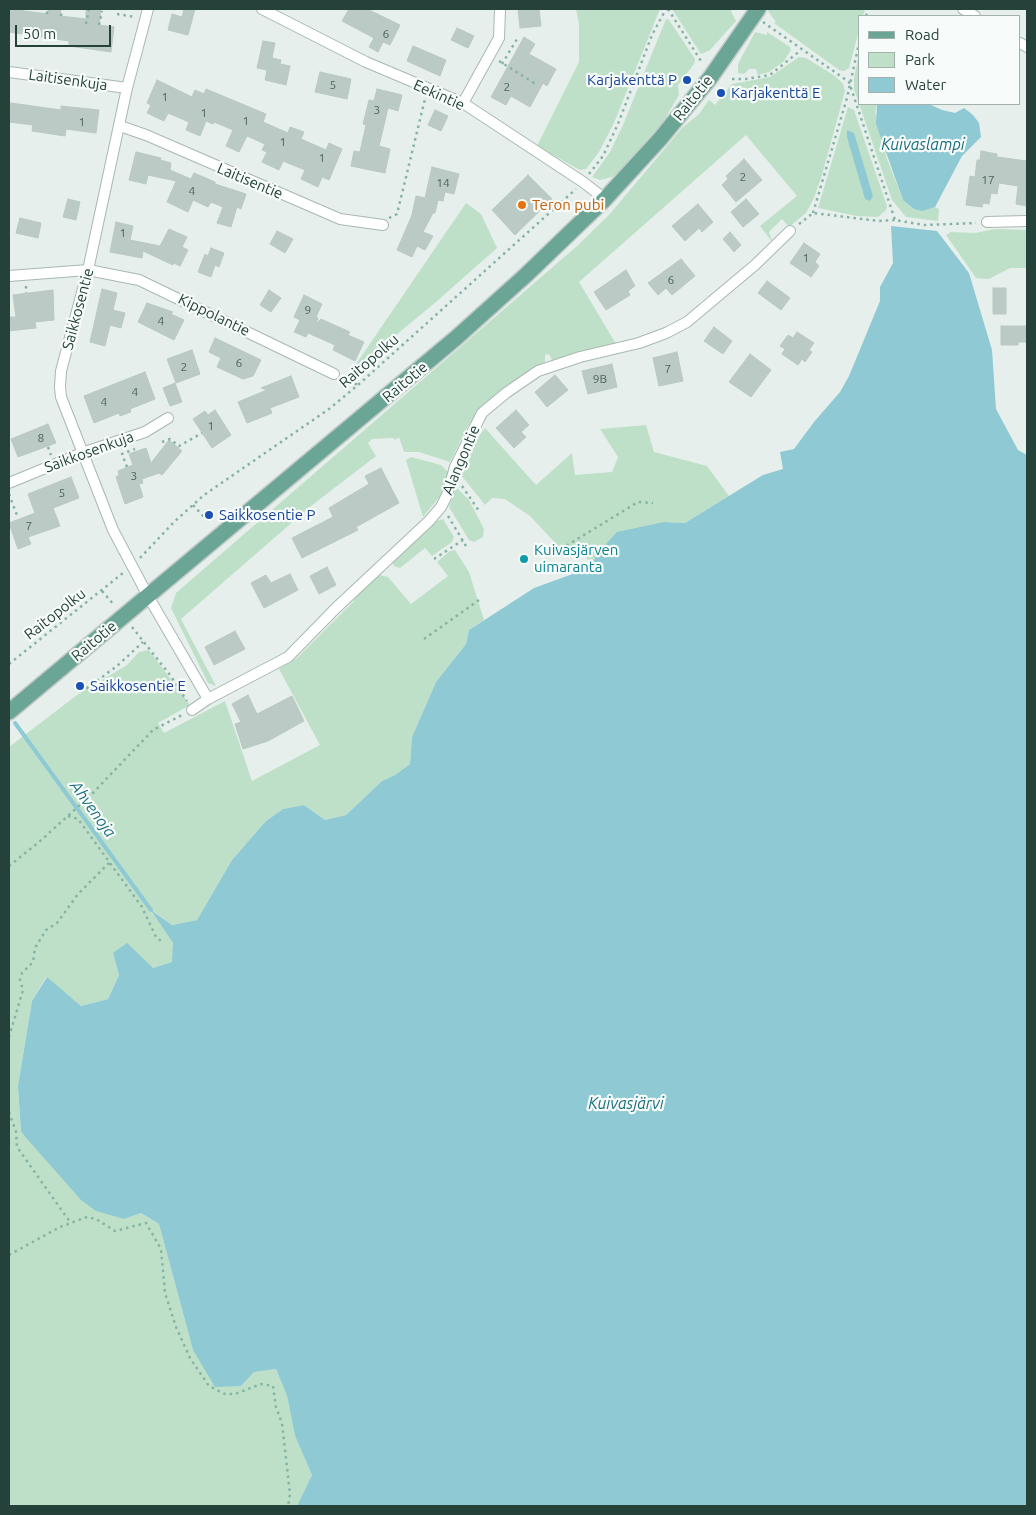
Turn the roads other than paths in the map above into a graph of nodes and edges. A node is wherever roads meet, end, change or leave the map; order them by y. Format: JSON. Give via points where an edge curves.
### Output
{"nodes":[{"id":1,"x":262,"y":9,"type":"edge"},
{"id":2,"x":500,"y":9,"type":"edge"},
{"id":3,"x":146,"y":14,"type":"edge"},
{"id":4,"x":760,"y":15,"type":"edge"},
{"id":5,"x":9,"y":72,"type":"edge"},
{"id":6,"x":127,"y":88,"type":"junction"},
{"id":7,"x":462,"y":103,"type":"junction"},
{"id":8,"x":120,"y":126,"type":"junction"},
{"id":9,"x":605,"y":200,"type":"junction"},
{"id":10,"x":1027,"y":221,"type":"edge"},
{"id":11,"x":987,"y":222,"type":"road end"},
{"id":12,"x":383,"y":225,"type":"road end"},
{"id":13,"x":790,"y":230,"type":"road end"},
{"id":14,"x":88,"y":270,"type":"junction"},
{"id":15,"x":9,"y":276,"type":"edge"},
{"id":16,"x":334,"y":374,"type":"road end"},
{"id":17,"x":168,"y":418,"type":"dead end"},
{"id":18,"x":82,"y":453,"type":"junction"},
{"id":19,"x":9,"y":483,"type":"edge"},
{"id":20,"x":148,"y":596,"type":"junction"},
{"id":21,"x":208,"y":700,"type":"junction"},
{"id":22,"x":192,"y":710,"type":"road end"},
{"id":23,"x":9,"y":712,"type":"edge"}],
"edges":[{"from":1,"to":7,"type":"street","name":"Eekintie","via":[[366,62]]},
{"from":2,"to":7,"type":"street","via":[[499,38]]},
{"from":3,"to":6,"type":"street","name":"Saikkosentie"},
{"from":4,"to":9,"type":"main road","name":"Raitotie","via":[[660,139]]},
{"from":5,"to":6,"type":"street","name":"Laitisenkuja"},
{"from":6,"to":8,"type":"street","name":"Saikkosentie"},
{"from":7,"to":9,"type":"street","name":"Eekintie","via":[[583,182]]},
{"from":8,"to":12,"type":"street","name":"Laitisentie","via":[[340,219]]},
{"from":8,"to":14,"type":"street","name":"Saikkosentie"},
{"from":9,"to":20,"type":"main road","name":"Raitotie","via":[[456,338]]},
{"from":10,"to":11,"type":"street"},
{"from":13,"to":21,"type":"street","name":"Alangontie","via":[[755,265],[687,322],[639,343],[538,371],[506,393],[482,413],[470,434],[441,507],[288,657]]},
{"from":14,"to":15,"type":"street","name":"Kippolantie"},
{"from":14,"to":16,"type":"street","name":"Kippolantie","via":[[139,280]]},
{"from":14,"to":18,"type":"street","name":"Saikkosentie","via":[[61,371],[60,387]]},
{"from":17,"to":18,"type":"street","name":"Saikkosenkuja","via":[[145,432]]},
{"from":18,"to":19,"type":"street","name":"Saikkosenkuja"},
{"from":18,"to":20,"type":"street","name":"Saikkosentie","via":[[113,530]]},
{"from":20,"to":21,"type":"street"},
{"from":20,"to":23,"type":"main road","name":"Raitotie"},
{"from":21,"to":22,"type":"street","name":"Alangontie"}]}
